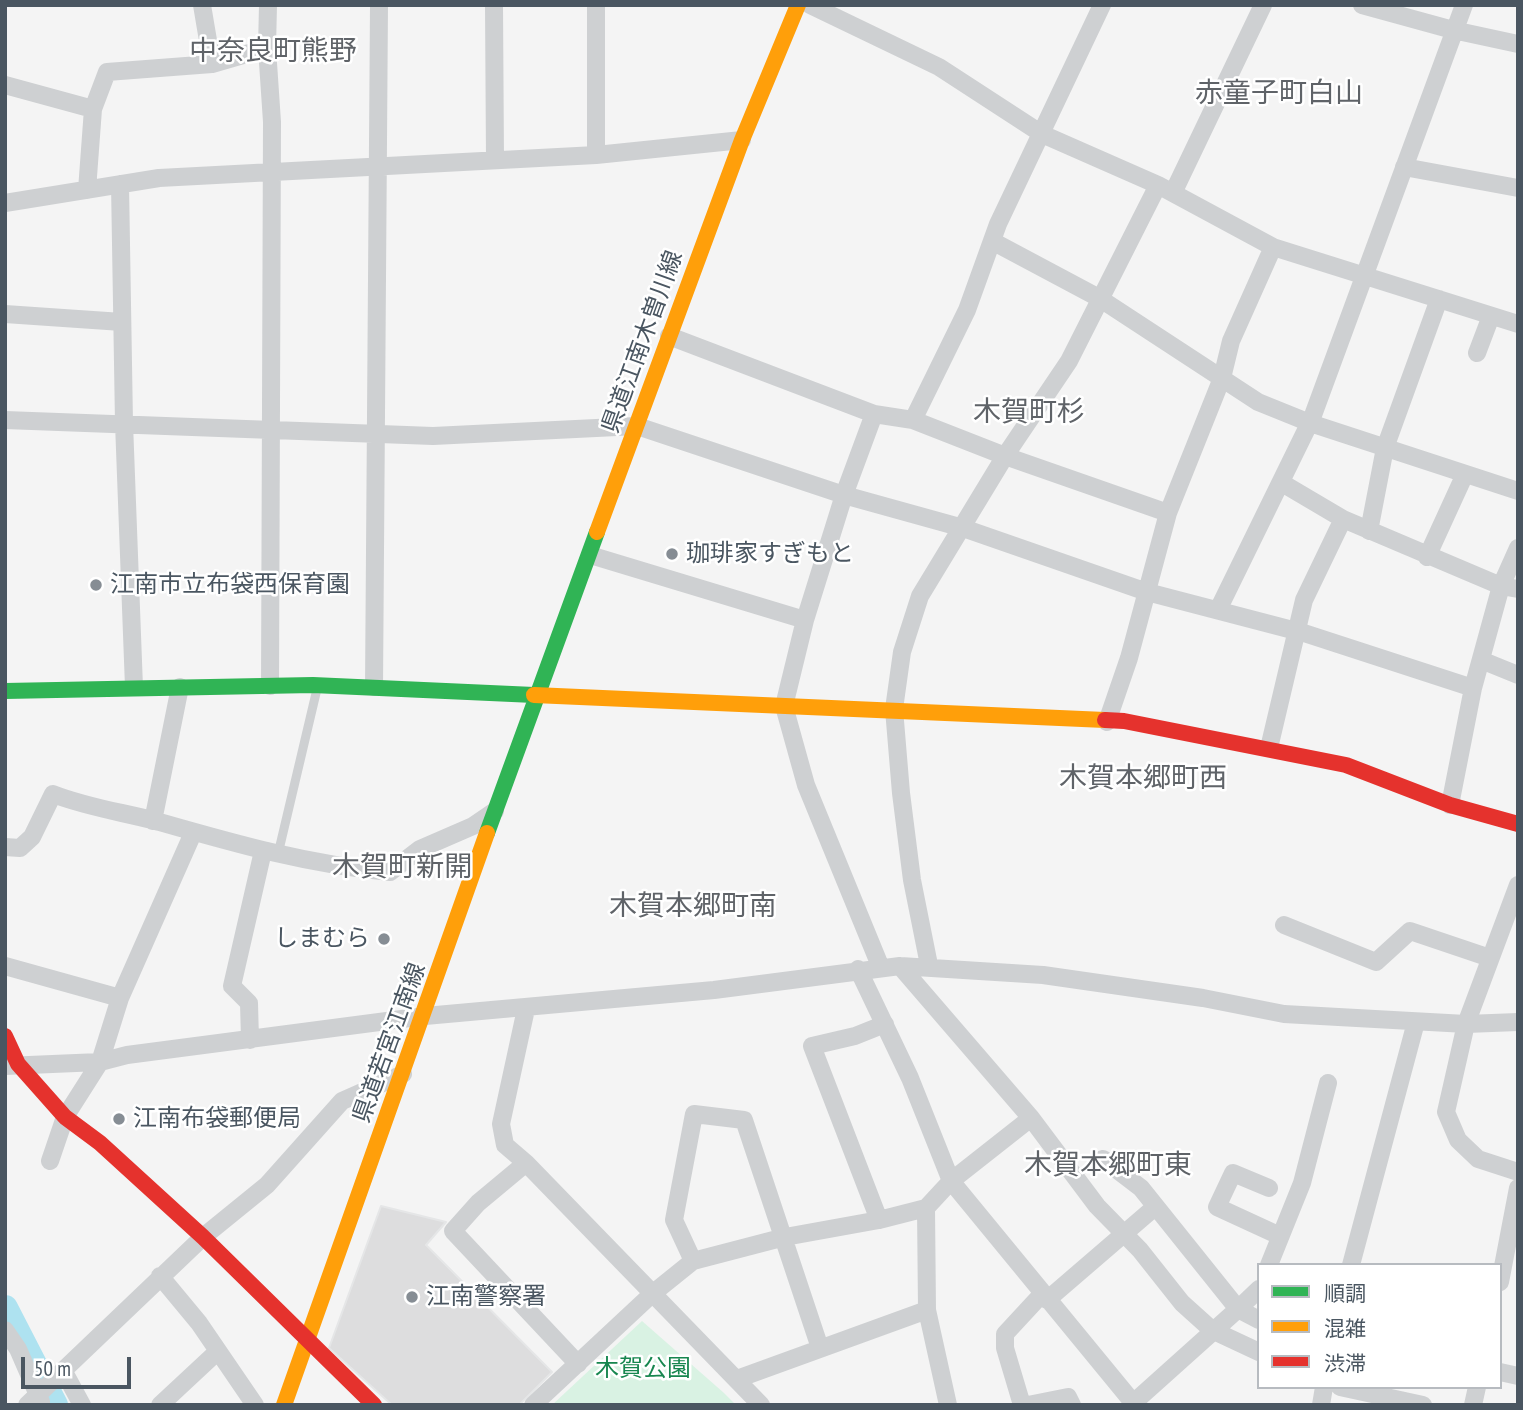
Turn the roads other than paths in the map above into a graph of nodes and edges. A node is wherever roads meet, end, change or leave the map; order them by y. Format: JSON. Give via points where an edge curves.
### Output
{"nodes":[{"id":1,"x":202,"y":5,"type":"edge"},
{"id":2,"x":268,"y":5,"type":"edge"},
{"id":3,"x":379,"y":5,"type":"edge"},
{"id":4,"x":494,"y":5,"type":"edge"},
{"id":5,"x":596,"y":5,"type":"edge"},
{"id":6,"x":798,"y":5,"type":"edge"},
{"id":7,"x":810,"y":5,"type":"edge"},
{"id":8,"x":1102,"y":5,"type":"edge"},
{"id":9,"x":1263,"y":5,"type":"edge"},
{"id":10,"x":1362,"y":5,"type":"edge"},
{"id":11,"x":1464,"y":5,"type":"edge"},
{"id":12,"x":1453,"y":30,"type":"junction"},
{"id":13,"x":1518,"y":44,"type":"edge"},
{"id":14,"x":267,"y":48,"type":"junction"},
{"id":15,"x":212,"y":64,"type":"junction"},
{"id":16,"x":5,"y":85,"type":"edge"},
{"id":17,"x":93,"y":109,"type":"junction"},
{"id":18,"x":1042,"y":134,"type":"junction"},
{"id":19,"x":742,"y":140,"type":"junction"},
{"id":20,"x":596,"y":155,"type":"junction"},
{"id":21,"x":495,"y":160,"type":"junction"},
{"id":22,"x":379,"y":166,"type":"junction"},
{"id":23,"x":1404,"y":167,"type":"junction"},
{"id":24,"x":272,"y":171,"type":"junction"},
{"id":25,"x":120,"y":184,"type":"junction"},
{"id":26,"x":1518,"y":188,"type":"edge"},
{"id":27,"x":1166,"y":189,"type":"junction"},
{"id":28,"x":87,"y":190,"type":"junction"},
{"id":29,"x":5,"y":203,"type":"edge"},
{"id":30,"x":992,"y":241,"type":"junction"},
{"id":31,"x":1273,"y":247,"type":"junction"},
{"id":32,"x":1363,"y":275,"type":"junction"},
{"id":33,"x":1099,"y":298,"type":"junction"},
{"id":34,"x":1439,"y":299,"type":"junction"},
{"id":35,"x":5,"y":314,"type":"edge"},
{"id":36,"x":1491,"y":316,"type":"junction"},
{"id":37,"x":122,"y":323,"type":"junction"},
{"id":38,"x":1518,"y":324,"type":"edge"},
{"id":39,"x":670,"y":336,"type":"junction"},
{"id":40,"x":1477,"y":353,"type":"dead end"},
{"id":41,"x":1222,"y":377,"type":"junction"},
{"id":42,"x":874,"y":414,"type":"junction"},
{"id":43,"x":5,"y":420,"type":"edge"},
{"id":44,"x":913,"y":420,"type":"junction"},
{"id":45,"x":124,"y":423,"type":"junction"},
{"id":46,"x":1310,"y":423,"type":"junction"},
{"id":47,"x":637,"y":426,"type":"junction"},
{"id":48,"x":272,"y":430,"type":"junction"},
{"id":49,"x":377,"y":434,"type":"junction"},
{"id":50,"x":1385,"y":448,"type":"junction"},
{"id":51,"x":1005,"y":456,"type":"junction"},
{"id":52,"x":1465,"y":474,"type":"junction"},
{"id":53,"x":1282,"y":483,"type":"junction"},
{"id":54,"x":1518,"y":491,"type":"edge"},
{"id":55,"x":844,"y":495,"type":"junction"},
{"id":56,"x":1168,"y":513,"type":"junction"},
{"id":57,"x":1343,"y":519,"type":"junction"},
{"id":58,"x":963,"y":528,"type":"junction"},
{"id":59,"x":1370,"y":531,"type":"junction"},
{"id":60,"x":1518,"y":548,"type":"edge"},
{"id":61,"x":590,"y":555,"type":"junction"},
{"id":62,"x":1427,"y":557,"type":"junction"},
{"id":63,"x":1509,"y":588,"type":"edge"},
{"id":64,"x":1146,"y":592,"type":"junction"},
{"id":65,"x":1218,"y":610,"type":"junction"},
{"id":66,"x":805,"y":620,"type":"junction"},
{"id":67,"x":1296,"y":631,"type":"junction"},
{"id":68,"x":1481,"y":660,"type":"junction"},
{"id":69,"x":1518,"y":675,"type":"edge"},
{"id":70,"x":270,"y":686,"type":"junction"},
{"id":71,"x":317,"y":686,"type":"junction"},
{"id":72,"x":134,"y":687,"type":"junction"},
{"id":73,"x":180,"y":687,"type":"junction"},
{"id":74,"x":374,"y":687,"type":"junction"},
{"id":75,"x":1473,"y":688,"type":"junction"},
{"id":76,"x":5,"y":691,"type":"edge"},
{"id":77,"x":538,"y":697,"type":"junction"},
{"id":78,"x":784,"y":706,"type":"junction"},
{"id":79,"x":894,"y":709,"type":"junction"},
{"id":80,"x":1107,"y":722,"type":"junction"},
{"id":81,"x":1269,"y":748,"type":"junction"},
{"id":82,"x":1450,"y":805,"type":"junction"},
{"id":83,"x":495,"y":811,"type":"junction"},
{"id":84,"x":153,"y":821,"type":"junction"},
{"id":85,"x":1518,"y":824,"type":"edge"},
{"id":86,"x":193,"y":833,"type":"junction"},
{"id":87,"x":5,"y":847,"type":"edge"},
{"id":88,"x":271,"y":853,"type":"junction"},
{"id":89,"x":1518,"y":885,"type":"edge"},
{"id":90,"x":1284,"y":925,"type":"dead end"},
{"id":91,"x":1490,"y":958,"type":"junction"},
{"id":92,"x":900,"y":965,"type":"junction"},
{"id":93,"x":929,"y":965,"type":"junction"},
{"id":94,"x":5,"y":966,"type":"edge"},
{"id":95,"x":881,"y":968,"type":"junction"},
{"id":96,"x":858,"y":969,"type":"junction"},
{"id":97,"x":120,"y":999,"type":"junction"},
{"id":98,"x":526,"y":1009,"type":"junction"},
{"id":99,"x":425,"y":1016,"type":"junction"},
{"id":100,"x":1416,"y":1022,"type":"junction"},
{"id":101,"x":1518,"y":1022,"type":"edge"},
{"id":102,"x":885,"y":1024,"type":"junction"},
{"id":103,"x":1466,"y":1024,"type":"junction"},
{"id":104,"x":5,"y":1036,"type":"edge"},
{"id":105,"x":250,"y":1040,"type":"junction"},
{"id":106,"x":100,"y":1062,"type":"junction"},
{"id":107,"x":12,"y":1065,"type":"edge"},
{"id":108,"x":403,"y":1074,"type":"junction"},
{"id":109,"x":1328,"y":1083,"type":"dead end"},
{"id":110,"x":65,"y":1117,"type":"junction"},
{"id":111,"x":1031,"y":1118,"type":"junction"},
{"id":112,"x":1103,"y":1159,"type":"dead end"},
{"id":113,"x":50,"y":1161,"type":"dead end"},
{"id":114,"x":526,"y":1163,"type":"junction"},
{"id":115,"x":1518,"y":1172,"type":"edge"},
{"id":116,"x":951,"y":1181,"type":"junction"},
{"id":117,"x":1269,"y":1188,"type":"dead end"},
{"id":118,"x":1518,"y":1188,"type":"edge"},
{"id":119,"x":1155,"y":1207,"type":"junction"},
{"id":120,"x":926,"y":1208,"type":"junction"},
{"id":121,"x":879,"y":1220,"type":"junction"},
{"id":122,"x":1124,"y":1234,"type":"junction"},
{"id":123,"x":1280,"y":1236,"type":"junction"},
{"id":124,"x":203,"y":1237,"type":"junction"},
{"id":125,"x":785,"y":1237,"type":"junction"},
{"id":126,"x":694,"y":1261,"type":"junction"},
{"id":127,"x":1270,"y":1263,"type":"edge"},
{"id":128,"x":1352,"y":1263,"type":"edge"},
{"id":129,"x":1502,"y":1272,"type":"edge"},
{"id":130,"x":160,"y":1276,"type":"junction"},
{"id":131,"x":1257,"y":1291,"type":"edge"},
{"id":132,"x":652,"y":1294,"type":"junction"},
{"id":133,"x":1045,"y":1297,"type":"junction"},
{"id":134,"x":1238,"y":1309,"type":"junction"},
{"id":135,"x":927,"y":1310,"type":"junction"},
{"id":136,"x":1257,"y":1319,"type":"edge"},
{"id":137,"x":5,"y":1330,"type":"edge"},
{"id":138,"x":1212,"y":1331,"type":"junction"},
{"id":139,"x":308,"y":1339,"type":"junction"},
{"id":140,"x":820,"y":1348,"type":"junction"},
{"id":141,"x":218,"y":1351,"type":"junction"},
{"id":142,"x":1257,"y":1351,"type":"edge"},
{"id":143,"x":578,"y":1364,"type":"junction"},
{"id":144,"x":58,"y":1375,"type":"junction"},
{"id":145,"x":737,"y":1379,"type":"junction"},
{"id":146,"x":1349,"y":1389,"type":"edge"},
{"id":147,"x":37,"y":1399,"type":"edge"},
{"id":148,"x":1133,"y":1404,"type":"edge"},
{"id":149,"x":82,"y":1405,"type":"edge"},
{"id":150,"x":160,"y":1405,"type":"edge"},
{"id":151,"x":255,"y":1405,"type":"edge"},
{"id":152,"x":284,"y":1405,"type":"edge"},
{"id":153,"x":374,"y":1405,"type":"edge"},
{"id":154,"x":533,"y":1405,"type":"edge"},
{"id":155,"x":761,"y":1405,"type":"edge"},
{"id":156,"x":948,"y":1405,"type":"edge"},
{"id":157,"x":1022,"y":1405,"type":"edge"},
{"id":158,"x":1028,"y":1405,"type":"edge"},
{"id":159,"x":1072,"y":1405,"type":"edge"},
{"id":160,"x":1423,"y":1405,"type":"edge"}],
"edges":[{"from":1,"to":15,"type":"street"},
{"from":2,"to":14,"type":"street"},
{"from":3,"to":22,"type":"street"},
{"from":4,"to":21,"type":"street"},
{"from":5,"to":20,"type":"street"},
{"from":6,"to":19,"type":"street","name":"県道江南木曽川線"},
{"from":7,"to":18,"type":"street","via":[[939,67]]},
{"from":8,"to":18,"type":"street"},
{"from":9,"to":27,"type":"street"},
{"from":10,"to":12,"type":"street"},
{"from":11,"to":12,"type":"street"},
{"from":12,"to":13,"type":"street"},
{"from":12,"to":23,"type":"street"},
{"from":14,"to":15,"type":"street"},
{"from":14,"to":24,"type":"street"},
{"from":15,"to":17,"type":"street","via":[[107,72]]},
{"from":16,"to":17,"type":"street"},
{"from":17,"to":28,"type":"street"},
{"from":18,"to":27,"type":"street"},
{"from":18,"to":30,"type":"street"},
{"from":19,"to":20,"type":"street"},
{"from":19,"to":39,"type":"street","name":"県道江南木曽川線"},
{"from":20,"to":21,"type":"street"},
{"from":21,"to":22,"type":"street"},
{"from":22,"to":24,"type":"street"},
{"from":22,"to":49,"type":"street"},
{"from":23,"to":26,"type":"street"},
{"from":23,"to":32,"type":"street"},
{"from":24,"to":25,"type":"street"},
{"from":24,"to":48,"type":"street"},
{"from":25,"to":28,"type":"street"},
{"from":25,"to":37,"type":"street"},
{"from":27,"to":31,"type":"street"},
{"from":27,"to":33,"type":"street"},
{"from":28,"to":29,"type":"street"},
{"from":30,"to":33,"type":"street"},
{"from":30,"to":44,"type":"street","via":[[967,310]]},
{"from":31,"to":32,"type":"street"},
{"from":31,"to":41,"type":"street","via":[[1231,341]]},
{"from":32,"to":34,"type":"street"},
{"from":32,"to":46,"type":"street"},
{"from":33,"to":41,"type":"street"},
{"from":33,"to":51,"type":"street","via":[[1069,361]]},
{"from":34,"to":36,"type":"street"},
{"from":34,"to":50,"type":"street"},
{"from":35,"to":37,"type":"street"},
{"from":36,"to":38,"type":"street"},
{"from":36,"to":40,"type":"street"},
{"from":37,"to":45,"type":"street"},
{"from":39,"to":42,"type":"street"},
{"from":39,"to":47,"type":"street","name":"県道江南木曽川線"},
{"from":41,"to":46,"type":"street","via":[[1258,402]]},
{"from":41,"to":56,"type":"street"},
{"from":42,"to":44,"type":"street"},
{"from":42,"to":55,"type":"street"},
{"from":43,"to":45,"type":"street"},
{"from":44,"to":51,"type":"street"},
{"from":45,"to":48,"type":"street"},
{"from":45,"to":72,"type":"street"},
{"from":46,"to":50,"type":"street"},
{"from":46,"to":53,"type":"street"},
{"from":47,"to":49,"type":"street","via":[[433,436]]},
{"from":47,"to":55,"type":"street"},
{"from":47,"to":61,"type":"street","name":"県道江南木曽川線"},
{"from":48,"to":49,"type":"street"},
{"from":48,"to":70,"type":"street"},
{"from":49,"to":74,"type":"street"},
{"from":50,"to":52,"type":"street"},
{"from":50,"to":59,"type":"street"},
{"from":51,"to":56,"type":"street"},
{"from":51,"to":58,"type":"street"},
{"from":52,"to":54,"type":"street"},
{"from":52,"to":62,"type":"street"},
{"from":53,"to":57,"type":"street"},
{"from":53,"to":65,"type":"street"},
{"from":55,"to":58,"type":"street"},
{"from":55,"to":66,"type":"street"},
{"from":56,"to":64,"type":"street"},
{"from":57,"to":59,"type":"street"},
{"from":57,"to":67,"type":"street","via":[[1304,600]]},
{"from":58,"to":64,"type":"street"},
{"from":58,"to":79,"type":"street","via":[[920,596],[902,652]]},
{"from":59,"to":62,"type":"street"},
{"from":60,"to":63,"type":"street"},
{"from":61,"to":66,"type":"street"},
{"from":61,"to":77,"type":"street","name":"県道江南木曽川線"},
{"from":62,"to":63,"type":"street"},
{"from":63,"to":68,"type":"street"},
{"from":64,"to":65,"type":"street"},
{"from":64,"to":80,"type":"street"},
{"from":65,"to":67,"type":"street"},
{"from":66,"to":78,"type":"street"},
{"from":67,"to":75,"type":"street"},
{"from":67,"to":81,"type":"street"},
{"from":68,"to":69,"type":"street"},
{"from":68,"to":75,"type":"street"},
{"from":70,"to":71,"type":"street"},
{"from":70,"to":73,"type":"street"},
{"from":71,"to":74,"type":"street"},
{"from":71,"to":88,"type":"lane"},
{"from":72,"to":73,"type":"street"},
{"from":72,"to":76,"type":"street"},
{"from":73,"to":84,"type":"street"},
{"from":74,"to":77,"type":"street"},
{"from":75,"to":82,"type":"street"},
{"from":77,"to":78,"type":"street"},
{"from":77,"to":83,"type":"street","name":"県道若宮江南線"},
{"from":78,"to":79,"type":"street"},
{"from":78,"to":95,"type":"street","via":[[806,785]]},
{"from":79,"to":80,"type":"street"},
{"from":79,"to":93,"type":"street","via":[[912,880]]},
{"from":80,"to":81,"type":"street","via":[[1124,721]]},
{"from":81,"to":82,"type":"street","via":[[1346,765]]},
{"from":82,"to":85,"type":"street"},
{"from":83,"to":88,"type":"street","via":[[420,849],[390,872]]},
{"from":83,"to":99,"type":"street","name":"県道若宮江南線"},
{"from":84,"to":86,"type":"street"},
{"from":84,"to":87,"type":"street","via":[[53,794],[32,837],[20,848]]},
{"from":86,"to":88,"type":"street"},
{"from":86,"to":97,"type":"street"},
{"from":88,"to":105,"type":"street","via":[[232,986],[249,1003]]},
{"from":89,"to":91,"type":"street"},
{"from":90,"to":91,"type":"street","via":[[1376,962],[1410,932]]},
{"from":91,"to":103,"type":"street"},
{"from":92,"to":93,"type":"street"},
{"from":92,"to":95,"type":"street"},
{"from":92,"to":111,"type":"street"},
{"from":93,"to":100,"type":"street","via":[[1043,975],[1284,1014]]},
{"from":94,"to":97,"type":"street"},
{"from":95,"to":96,"type":"street"},
{"from":96,"to":98,"type":"street","via":[[714,990]]},
{"from":96,"to":102,"type":"street"},
{"from":97,"to":106,"type":"street"},
{"from":98,"to":99,"type":"street"},
{"from":98,"to":114,"type":"street","via":[[501,1124],[505,1145]]},
{"from":99,"to":105,"type":"street"},
{"from":99,"to":108,"type":"street","name":"県道若宮江南線"},
{"from":100,"to":103,"type":"street"},
{"from":100,"to":128,"type":"street"},
{"from":101,"to":103,"type":"street"},
{"from":102,"to":116,"type":"street"},
{"from":102,"to":121,"type":"street","via":[[812,1046]]},
{"from":103,"to":115,"type":"street","via":[[1446,1112],[1458,1140],[1478,1159]]},
{"from":104,"to":107,"type":"street"},
{"from":105,"to":106,"type":"street"},
{"from":106,"to":107,"type":"street"},
{"from":106,"to":110,"type":"street"},
{"from":107,"to":110,"type":"street"},
{"from":108,"to":124,"type":"street","via":[[342,1101],[267,1185]]},
{"from":108,"to":139,"type":"street","name":"県道若宮江南線"},
{"from":109,"to":123,"type":"street","via":[[1302,1183]]},
{"from":110,"to":113,"type":"street"},
{"from":110,"to":124,"type":"street"},
{"from":111,"to":116,"type":"street"},
{"from":111,"to":122,"type":"street","via":[[1097,1206]]},
{"from":112,"to":119,"type":"street","via":[[1140,1188]]},
{"from":114,"to":132,"type":"street"},
{"from":114,"to":143,"type":"street","via":[[453,1231]]},
{"from":116,"to":120,"type":"street"},
{"from":116,"to":133,"type":"street"},
{"from":117,"to":123,"type":"street","via":[[1233,1172],[1217,1207]]},
{"from":118,"to":129,"type":"street"},
{"from":119,"to":122,"type":"street"},
{"from":119,"to":134,"type":"street"},
{"from":120,"to":121,"type":"street"},
{"from":120,"to":135,"type":"street"},
{"from":121,"to":125,"type":"street"},
{"from":122,"to":133,"type":"street"},
{"from":122,"to":138,"type":"street"},
{"from":123,"to":127,"type":"street"},
{"from":124,"to":130,"type":"street"},
{"from":124,"to":139,"type":"street"},
{"from":125,"to":126,"type":"street"},
{"from":125,"to":126,"type":"street","via":[[744,1120],[694,1114],[674,1220]]},
{"from":125,"to":140,"type":"street"},
{"from":126,"to":132,"type":"street"},
{"from":130,"to":141,"type":"street"},
{"from":130,"to":144,"type":"street"},
{"from":131,"to":134,"type":"street"},
{"from":132,"to":143,"type":"street"},
{"from":132,"to":145,"type":"street"},
{"from":133,"to":148,"type":"street"},
{"from":133,"to":157,"type":"street","via":[[1005,1334]]},
{"from":134,"to":136,"type":"street"},
{"from":134,"to":138,"type":"street"},
{"from":135,"to":140,"type":"street"},
{"from":135,"to":156,"type":"street"},
{"from":137,"to":147,"type":"street","via":[[18,1349]]},
{"from":138,"to":142,"type":"street"},
{"from":138,"to":148,"type":"street"},
{"from":139,"to":152,"type":"street","name":"県道若宮江南線"},
{"from":139,"to":153,"type":"street"},
{"from":140,"to":145,"type":"street"},
{"from":141,"to":150,"type":"street"},
{"from":141,"to":151,"type":"street"},
{"from":143,"to":154,"type":"street"},
{"from":144,"to":147,"type":"street"},
{"from":144,"to":149,"type":"street"},
{"from":145,"to":155,"type":"street"},
{"from":146,"to":160,"type":"street"},
{"from":158,"to":159,"type":"street","via":[[1068,1397]]}]}
